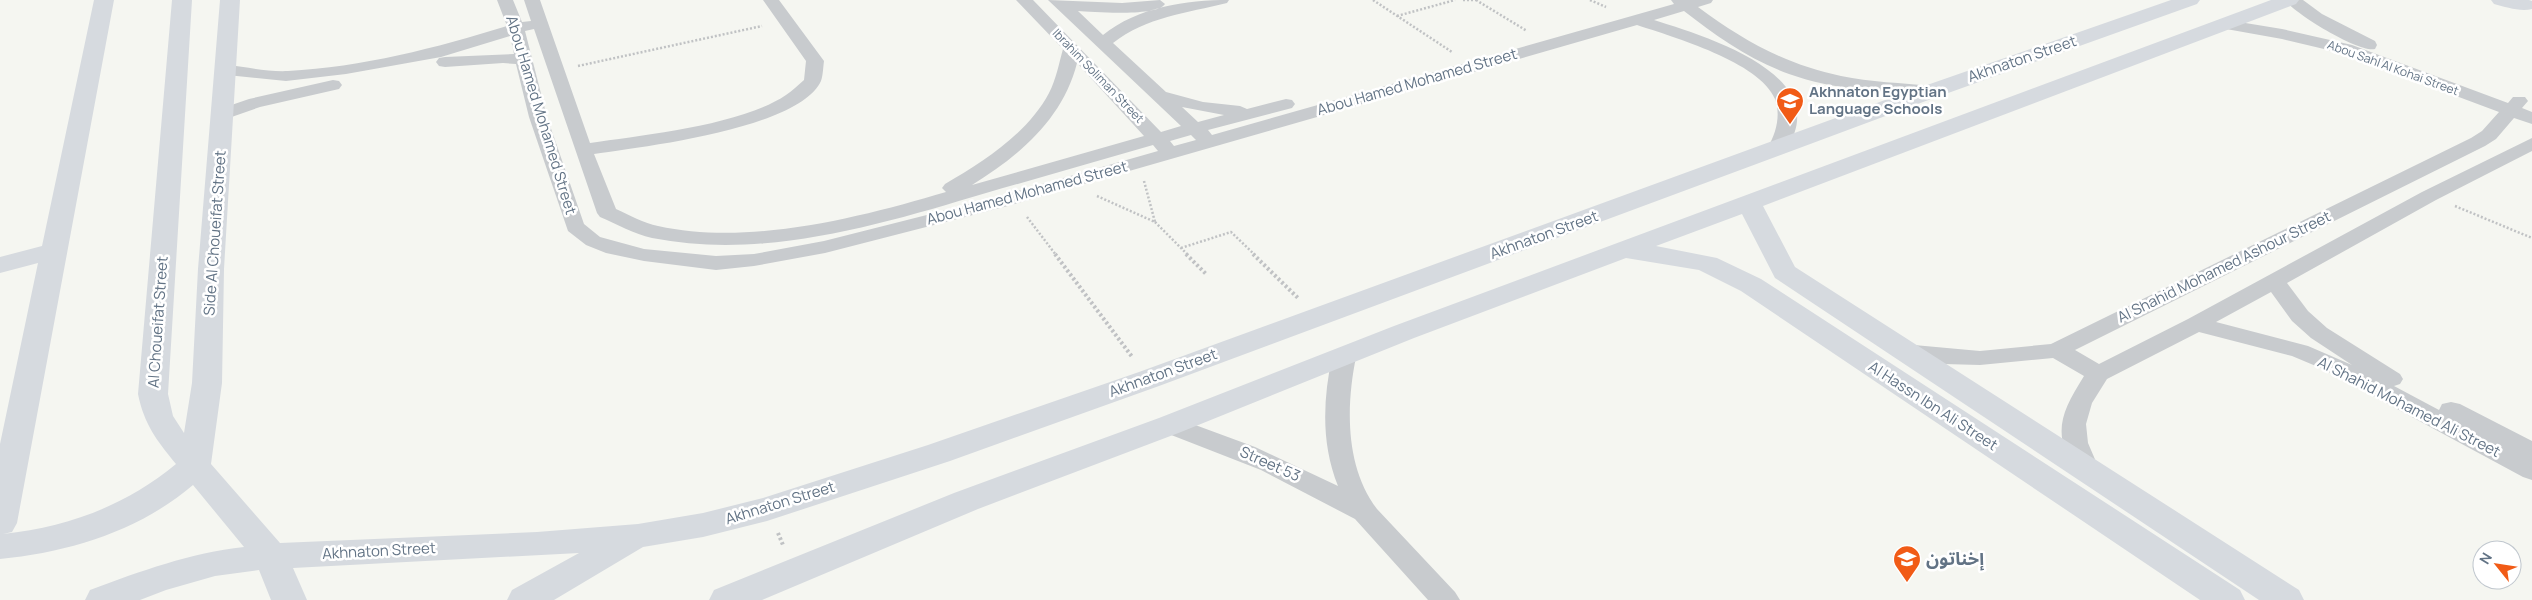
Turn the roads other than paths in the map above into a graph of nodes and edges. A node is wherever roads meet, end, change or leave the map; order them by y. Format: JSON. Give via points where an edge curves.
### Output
{"nodes":[{"id":1,"x":104,"y":0,"type":"edge"},
{"id":2,"x":182,"y":0,"type":"edge"},
{"id":3,"x":230,"y":0,"type":"edge"},
{"id":4,"x":505,"y":0,"type":"edge"},
{"id":5,"x":532,"y":0,"type":"edge"},
{"id":6,"x":771,"y":0,"type":"edge"},
{"id":7,"x":1024,"y":0,"type":"edge"},
{"id":8,"x":1180,"y":0,"type":"edge"},
{"id":9,"x":1221,"y":0,"type":"edge"},
{"id":10,"x":1658,"y":0,"type":"edge"},
{"id":11,"x":2189,"y":0,"type":"edge"},
{"id":12,"x":2289,"y":0,"type":"edge"},
{"id":13,"x":2293,"y":0,"type":"edge"},
{"id":14,"x":2501,"y":0,"type":"edge"},
{"id":15,"x":1691,"y":2,"type":"edge"},
{"id":16,"x":1059,"y":3,"type":"edge"},
{"id":17,"x":2523,"y":4,"type":"edge"},
{"id":18,"x":1616,"y":12,"type":"junction"},
{"id":19,"x":1638,"y":20,"type":"junction"},
{"id":20,"x":541,"y":23,"type":"junction"},
{"id":21,"x":2221,"y":24,"type":"junction"},
{"id":22,"x":516,"y":28,"type":"junction"},
{"id":23,"x":1104,"y":43,"type":"junction"},
{"id":24,"x":1072,"y":48,"type":"junction"},
{"id":25,"x":523,"y":60,"type":"junction"},
{"id":26,"x":226,"y":70,"type":"junction"},
{"id":27,"x":1932,"y":91,"type":"junction"},
{"id":28,"x":1159,"y":96,"type":"junction"},
{"id":29,"x":2520,"y":106,"type":"edge"},
{"id":30,"x":1254,"y":112,"type":"junction"},
{"id":31,"x":223,"y":114,"type":"junction"},
{"id":32,"x":2532,"y":118,"type":"edge"},
{"id":33,"x":1195,"y":128,"type":"junction"},
{"id":34,"x":1157,"y":138,"type":"junction"},
{"id":35,"x":1209,"y":142,"type":"junction"},
{"id":36,"x":2532,"y":144,"type":"edge"},
{"id":37,"x":1778,"y":147,"type":"junction"},
{"id":38,"x":583,"y":150,"type":"junction"},
{"id":39,"x":1171,"y":153,"type":"junction"},
{"id":40,"x":1749,"y":202,"type":"junction"},
{"id":41,"x":923,"y":204,"type":"junction"},
{"id":42,"x":639,"y":230,"type":"junction"},
{"id":43,"x":614,"y":248,"type":"junction"},
{"id":44,"x":1624,"y":250,"type":"junction"},
{"id":45,"x":55,"y":251,"type":"junction"},
{"id":46,"x":0,"y":265,"type":"edge"},
{"id":47,"x":1784,"y":272,"type":"junction"},
{"id":48,"x":2275,"y":281,"type":"junction"},
{"id":49,"x":1751,"y":285,"type":"junction"},
{"id":50,"x":2196,"y":324,"type":"junction"},
{"id":51,"x":1902,"y":350,"type":"junction"},
{"id":52,"x":2057,"y":350,"type":"junction"},
{"id":53,"x":1344,"y":357,"type":"junction"},
{"id":54,"x":2098,"y":374,"type":"junction"},
{"id":55,"x":1170,"y":425,"type":"junction"},
{"id":56,"x":2532,"y":452,"type":"edge"},
{"id":57,"x":195,"y":466,"type":"junction"},
{"id":58,"x":2087,"y":471,"type":"junction"},
{"id":59,"x":2532,"y":471,"type":"edge"},
{"id":60,"x":1365,"y":512,"type":"junction"},
{"id":61,"x":0,"y":523,"type":"edge"},
{"id":62,"x":638,"y":536,"type":"junction"},
{"id":63,"x":2174,"y":546,"type":"junction"},
{"id":64,"x":0,"y":547,"type":"edge"},
{"id":65,"x":271,"y":556,"type":"junction"},
{"id":66,"x":103,"y":600,"type":"edge"},
{"id":67,"x":290,"y":600,"type":"edge"},
{"id":68,"x":525,"y":600,"type":"edge"},
{"id":69,"x":727,"y":600,"type":"edge"},
{"id":70,"x":1445,"y":600,"type":"edge"},
{"id":71,"x":2227,"y":600,"type":"edge"},
{"id":72,"x":2286,"y":600,"type":"edge"}],
"edges":[{"from":1,"to":45,"type":"main road"},
{"from":2,"to":57,"type":"main road","name":"Al Choueifat Street","via":[[153,394],[158,416],[169,435]]},
{"from":3,"to":26,"type":"main road","name":"Side Al Choueifat Street"},
{"from":4,"to":22,"type":"street","name":"Abou Hamed Mohamed Street"},
{"from":5,"to":20,"type":"street","name":"Abou Hamed Mohamed Street"},
{"from":6,"to":38,"type":"street","via":[[815,61],[818,71],[813,84],[757,117],[727,126]]},
{"from":7,"to":24,"type":"street","name":"Ibrahim Soliman Street"},
{"from":8,"to":16,"type":"street","via":[[1122,8]]},
{"from":9,"to":23,"type":"street","via":[[1136,21]]},
{"from":10,"to":18,"type":"street","name":"Abou Hamed Mohamed Street"},
{"from":11,"to":27,"type":"main road","name":"Akhnaton Street"},
{"from":12,"to":21,"type":"main road"},
{"from":13,"to":29,"type":"street","name":"Abou Sahl Al Kohai Street","via":[[2316,17],[2370,46]]},
{"from":14,"to":17,"type":"main road"},
{"from":15,"to":19,"type":"street","name":"Abou Hamed Mohamed Street"},
{"from":15,"to":27,"type":"street","via":[[1720,32],[1795,70],[1842,82]]},
{"from":16,"to":23,"type":"street","name":"Ibrahim Soliman Street"},
{"from":18,"to":19,"type":"street"},
{"from":18,"to":30,"type":"street","name":"Abou Hamed Mohamed Street"},
{"from":19,"to":35,"type":"street","name":"Abou Hamed Mohamed Street"},
{"from":19,"to":37,"type":"street","via":[[1700,40],[1762,73],[1784,98],[1787,127]]},
{"from":20,"to":22,"type":"street"},
{"from":20,"to":38,"type":"street","name":"Abou Hamed Mohamed Street"},
{"from":21,"to":29,"type":"street","name":"Abou Sahl Al Kohai Street","via":[[2346,49]]},
{"from":21,"to":40,"type":"main road"},
{"from":22,"to":25,"type":"street","name":"Abou Hamed Mohamed Street"},
{"from":22,"to":26,"type":"street","via":[[441,52],[346,69],[286,76]]},
{"from":23,"to":28,"type":"street","name":"Ibrahim Soliman Street"},
{"from":24,"to":34,"type":"street","name":"Ibrahim Soliman Street"},
{"from":24,"to":41,"type":"street","via":[[1059,92],[1043,116],[986,166]]},
{"from":25,"to":31,"type":"street","via":[[428,64],[255,102]]},
{"from":25,"to":43,"type":"street","name":"Abou Hamed Mohamed Street","via":[[538,117],[575,227],[593,241]]},
{"from":26,"to":31,"type":"main road","name":"Side Al Choueifat Street"},
{"from":27,"to":37,"type":"main road","name":"Akhnaton Street"},
{"from":28,"to":30,"type":"street","via":[[1203,107]]},
{"from":28,"to":33,"type":"street","name":"Ibrahim Soliman Street"},
{"from":29,"to":32,"type":"street","name":"Abou Sahl Al Kohai Street"},
{"from":29,"to":52,"type":"street","name":"Al Shahid Mohamed Ashour Street","via":[[2478,142]]},
{"from":30,"to":33,"type":"street","name":"Abou Hamed Mohamed Street"},
{"from":31,"to":57,"type":"main road","name":"Side Al Choueifat Street","via":[[211,269],[207,383]]},
{"from":33,"to":34,"type":"street","name":"Abou Hamed Mohamed Street"},
{"from":33,"to":35,"type":"street","name":"Ibrahim Soliman Street"},
{"from":34,"to":39,"type":"street","name":"Ibrahim Soliman Street"},
{"from":34,"to":41,"type":"street","name":"Abou Hamed Mohamed Street"},
{"from":35,"to":39,"type":"street","name":"Abou Hamed Mohamed Street"},
{"from":36,"to":48,"type":"street","name":"Al Shahid Mohamed Ashour Street","via":[[2429,196]]},
{"from":37,"to":62,"type":"main road","name":"Akhnaton Street","via":[[938,453],[768,509]]},
{"from":38,"to":42,"type":"street","name":"Abou Hamed Mohamed Street","via":[[607,213]]},
{"from":39,"to":43,"type":"street","name":"Abou Hamed Mohamed Street","via":[[825,247],[754,260],[716,264]]},
{"from":40,"to":44,"type":"main road"},
{"from":40,"to":47,"type":"main road","name":"Al Hassn Ibn Ali Street"},
{"from":41,"to":42,"type":"street","name":"Abou Hamed Mohamed Street","via":[[866,219],[762,238],[725,239]]},
{"from":42,"to":43,"type":"street"},
{"from":44,"to":49,"type":"main road","name":"Al Hassn Ibn Ali Street","via":[[1708,264]]},
{"from":44,"to":53,"type":"main road"},
{"from":45,"to":46,"type":"main road"},
{"from":45,"to":61,"type":"main road"},
{"from":47,"to":49,"type":"main road","via":[[1759,266],[1750,268],[1746,273]]},
{"from":47,"to":51,"type":"main road","name":"Al Hassn Ibn Ali Street"},
{"from":48,"to":50,"type":"street","name":"Al Shahid Mohamed Ashour Street"},
{"from":48,"to":56,"type":"street","name":"Al Shahid Mohamed Ali Street","via":[[2300,316],[2346,351],[2399,383]]},
{"from":49,"to":63,"type":"main road","name":"Al Hassn Ibn Ali Street","via":[[1792,314]]},
{"from":50,"to":54,"type":"street","name":"Al Shahid Mohamed Ashour Street"},
{"from":50,"to":59,"type":"street","name":"Al Shahid Mohamed Ali Street","via":[[2283,346],[2331,364]]},
{"from":51,"to":52,"type":"street","name":"Al Shahid Mohamed Ashour Street","via":[[1964,359],[2018,357]]},
{"from":51,"to":58,"type":"main road","name":"Al Hassn Ibn Ali Street"},
{"from":52,"to":54,"type":"street"},
{"from":53,"to":55,"type":"main road"},
{"from":53,"to":60,"type":"street","name":"Street 53","via":[[1337,385],[1335,415],[1339,446]]},
{"from":54,"to":58,"type":"street","via":[[2080,403],[2073,424],[2075,443]]},
{"from":55,"to":60,"type":"street","name":"Street 53","via":[[1280,467]]},
{"from":55,"to":69,"type":"main road","via":[[966,501]]},
{"from":57,"to":64,"type":"main road","via":[[157,496],[105,523],[48,541]]},
{"from":57,"to":65,"type":"main road","name":"Al Choueifat Street"},
{"from":58,"to":63,"type":"main road","name":"Al Hassn Ibn Ali Street"},
{"from":60,"to":70,"type":"street","name":"Street 53"},
{"from":62,"to":65,"type":"main road","name":"Akhnaton Street"},
{"from":62,"to":68,"type":"main road"},
{"from":63,"to":71,"type":"main road","name":"Al Hassn Ibn Ali Street"},
{"from":63,"to":72,"type":"main road","name":"Al Hassn Ibn Ali Street"},
{"from":65,"to":66,"type":"main road","name":"Akhnaton Street","via":[[215,563],[157,579]]},
{"from":65,"to":67,"type":"main road","name":"Al Choueifat Street"}]}
